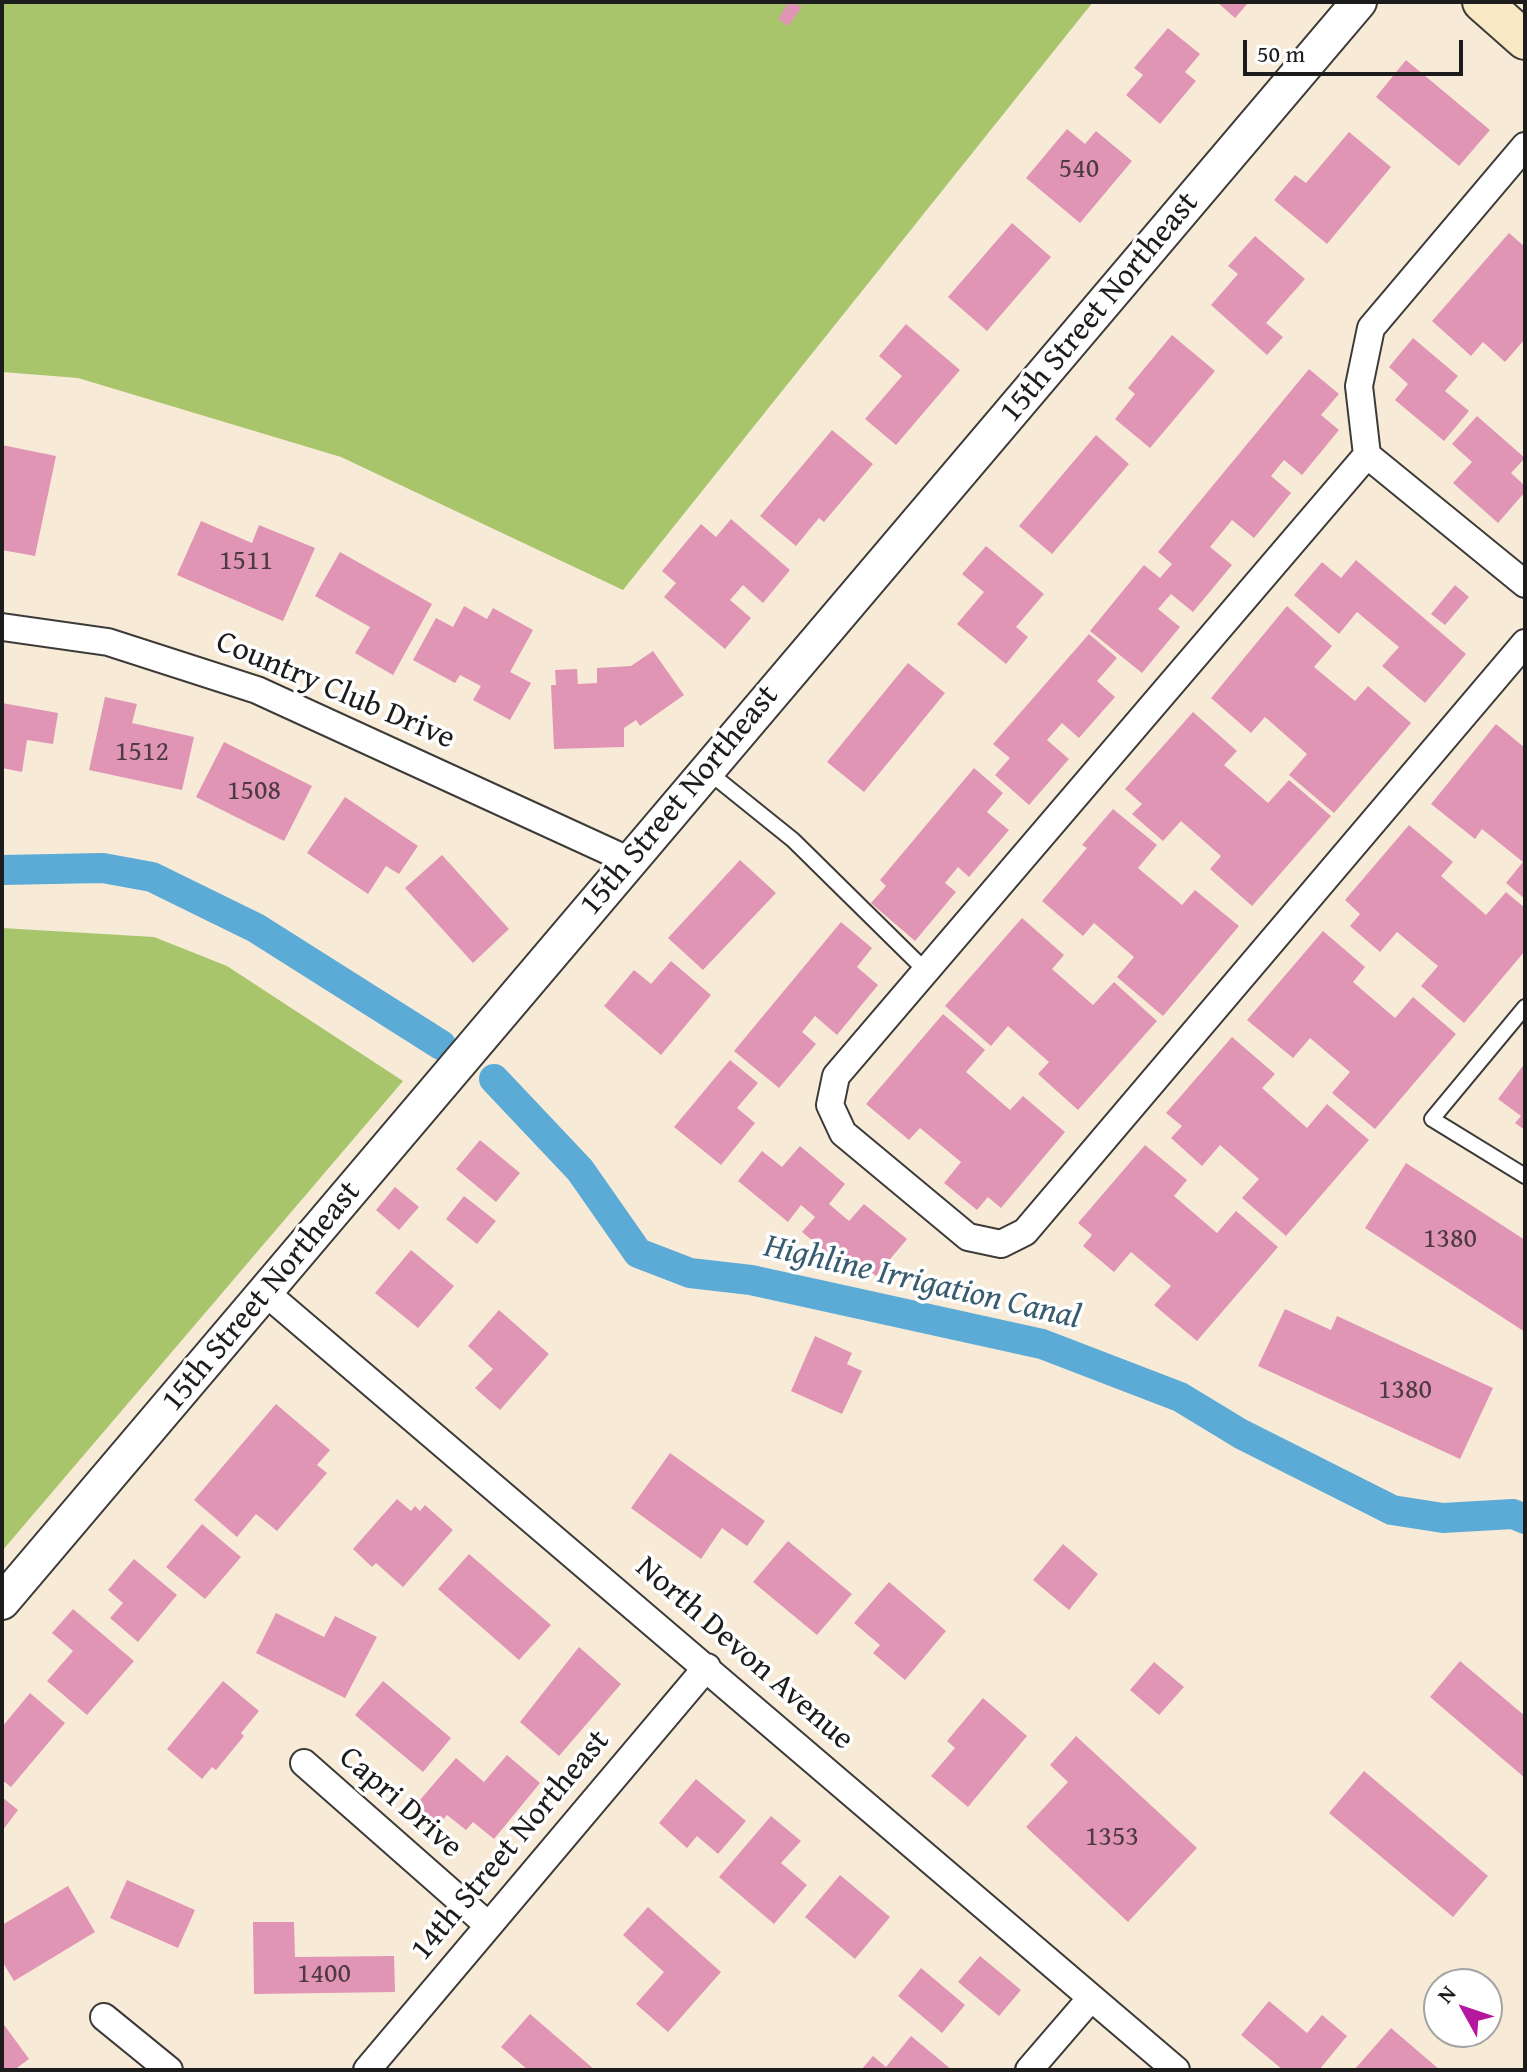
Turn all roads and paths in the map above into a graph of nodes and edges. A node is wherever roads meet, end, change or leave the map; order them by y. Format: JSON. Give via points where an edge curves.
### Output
{"nodes":[{"id":1,"x":1359,"y":2,"type":"edge"},
{"id":2,"x":1482,"y":2,"type":"edge"},
{"id":3,"x":1525,"y":40,"type":"edge"},
{"id":4,"x":1525,"y":146,"type":"edge"},
{"id":5,"x":1367,"y":455,"type":"junction"},
{"id":6,"x":1525,"y":584,"type":"edge"},
{"id":7,"x":2,"y":627,"type":"edge"},
{"id":8,"x":1525,"y":643,"type":"edge"},
{"id":9,"x":706,"y":770,"type":"junction"},
{"id":10,"x":628,"y":860,"type":"junction"},
{"id":11,"x":926,"y":971,"type":"junction"},
{"id":12,"x":1525,"y":1007,"type":"edge"},
{"id":13,"x":1525,"y":1176,"type":"edge"},
{"id":14,"x":266,"y":1293,"type":"junction"},
{"id":15,"x":2,"y":1602,"type":"edge"},
{"id":16,"x":707,"y":1667,"type":"junction"},
{"id":17,"x":304,"y":1763,"type":"dead end"},
{"id":18,"x":488,"y":1925,"type":"junction"},
{"id":19,"x":1091,"y":1998,"type":"junction"},
{"id":20,"x":104,"y":2017,"type":"dead end"},
{"id":21,"x":169,"y":2070,"type":"edge"},
{"id":22,"x":367,"y":2070,"type":"edge"},
{"id":23,"x":1029,"y":2070,"type":"edge"},
{"id":24,"x":1176,"y":2070,"type":"edge"}],
"edges":[{"from":1,"to":9,"type":"street","name":"15th Street Northeast"},
{"from":2,"to":3,"type":"main road"},
{"from":4,"to":5,"type":"street","via":[[1371,328],[1359,386]]},
{"from":5,"to":6,"type":"street"},
{"from":5,"to":11,"type":"street"},
{"from":7,"to":10,"type":"street","name":"Country Club Drive","via":[[108,642],[257,690]]},
{"from":8,"to":11,"type":"street","via":[[1025,1232],[1001,1244],[968,1237],[843,1133],[830,1105],[836,1076]]},
{"from":9,"to":10,"type":"street","name":"15th Street Northeast"},
{"from":9,"to":11,"type":"lane","via":[[793,840]]},
{"from":10,"to":14,"type":"street","name":"15th Street Northeast"},
{"from":12,"to":13,"type":"lane","via":[[1432,1119]]},
{"from":14,"to":15,"type":"street","name":"15th Street Northeast"},
{"from":14,"to":16,"type":"street","name":"North Devon Avenue"},
{"from":16,"to":18,"type":"street","name":"14th Street Northeast"},
{"from":16,"to":19,"type":"street","name":"North Devon Avenue"},
{"from":17,"to":18,"type":"street","name":"Capri Drive"},
{"from":18,"to":22,"type":"street","name":"14th Street Northeast"},
{"from":19,"to":23,"type":"street"},
{"from":19,"to":24,"type":"street","name":"North Devon Avenue"},
{"from":20,"to":21,"type":"street"}]}
